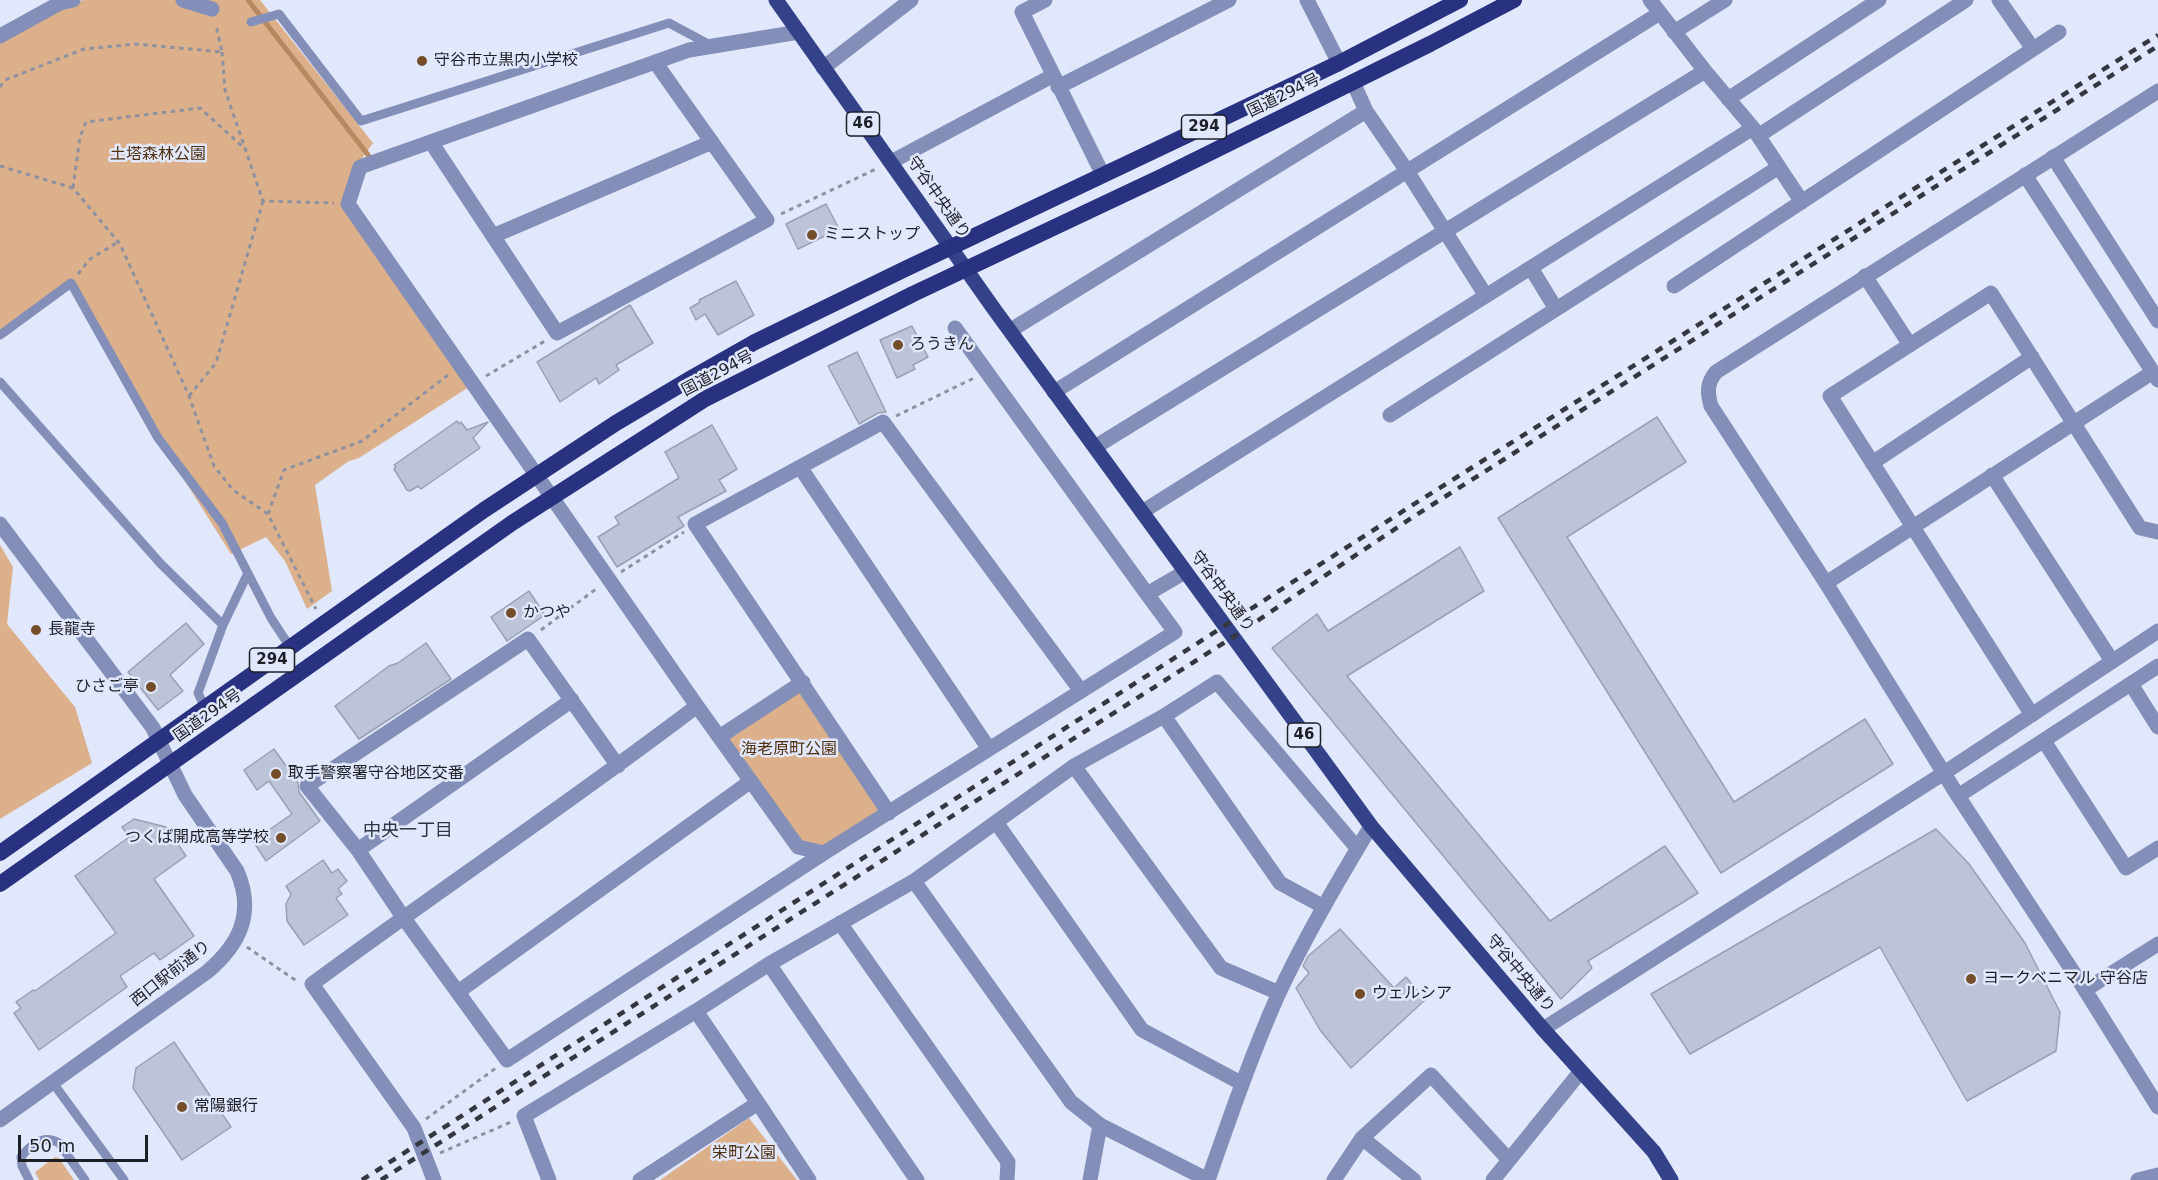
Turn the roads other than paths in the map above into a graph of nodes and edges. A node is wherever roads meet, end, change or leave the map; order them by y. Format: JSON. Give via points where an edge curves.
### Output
{"nodes":[{"id":1,"x":73,"y":0,"type":"edge"},
{"id":2,"x":183,"y":0,"type":"edge"},
{"id":3,"x":776,"y":0,"type":"edge"},
{"id":4,"x":911,"y":0,"type":"edge"},
{"id":5,"x":1045,"y":0,"type":"edge"},
{"id":6,"x":1229,"y":0,"type":"edge"},
{"id":7,"x":1307,"y":0,"type":"edge"},
{"id":8,"x":1460,"y":0,"type":"edge"},
{"id":9,"x":1514,"y":0,"type":"edge"},
{"id":10,"x":1650,"y":0,"type":"edge"},
{"id":11,"x":1725,"y":0,"type":"edge"},
{"id":12,"x":1879,"y":0,"type":"edge"},
{"id":13,"x":1966,"y":0,"type":"edge"},
{"id":14,"x":1999,"y":0,"type":"edge"},
{"id":15,"x":212,"y":9,"type":"road end"},
{"id":16,"x":1660,"y":13,"type":"junction"},
{"id":17,"x":251,"y":22,"type":"dead end"},
{"id":18,"x":799,"y":32,"type":"junction"},
{"id":19,"x":1674,"y":32,"type":"junction"},
{"id":20,"x":2059,"y":32,"type":"dead end"},
{"id":21,"x":0,"y":36,"type":"edge"},
{"id":22,"x":714,"y":47,"type":"junction"},
{"id":23,"x":2033,"y":49,"type":"junction"},
{"id":24,"x":655,"y":62,"type":"junction"},
{"id":25,"x":1339,"y":63,"type":"junction"},
{"id":26,"x":823,"y":68,"type":"junction"},
{"id":27,"x":1705,"y":71,"type":"junction"},
{"id":28,"x":1055,"y":81,"type":"junction"},
{"id":29,"x":1353,"y":82,"type":"junction"},
{"id":30,"x":2158,"y":91,"type":"edge"},
{"id":31,"x":1728,"y":99,"type":"junction"},
{"id":32,"x":1366,"y":111,"type":"junction"},
{"id":33,"x":1756,"y":132,"type":"junction"},
{"id":34,"x":431,"y":142,"type":"junction"},
{"id":35,"x":712,"y":142,"type":"junction"},
{"id":36,"x":2053,"y":157,"type":"junction"},
{"id":37,"x":891,"y":162,"type":"junction"},
{"id":38,"x":1779,"y":167,"type":"junction"},
{"id":39,"x":1407,"y":171,"type":"junction"},
{"id":40,"x":1103,"y":175,"type":"junction"},
{"id":41,"x":2025,"y":175,"type":"junction"},
{"id":42,"x":1802,"y":202,"type":"junction"},
{"id":43,"x":1446,"y":230,"type":"junction"},
{"id":44,"x":492,"y":236,"type":"junction"},
{"id":45,"x":951,"y":248,"type":"junction"},
{"id":46,"x":965,"y":268,"type":"junction"},
{"id":47,"x":1531,"y":268,"type":"junction"},
{"id":48,"x":1865,"y":276,"type":"junction"},
{"id":49,"x":1674,"y":286,"type":"dead end"},
{"id":50,"x":1486,"y":296,"type":"junction"},
{"id":51,"x":1556,"y":309,"type":"junction"},
{"id":52,"x":2158,"y":321,"type":"edge"},
{"id":53,"x":956,"y":328,"type":"dead end"},
{"id":54,"x":1011,"y":330,"type":"junction"},
{"id":55,"x":0,"y":335,"type":"edge"},
{"id":56,"x":1910,"y":345,"type":"junction"},
{"id":57,"x":2032,"y":357,"type":"junction"},
{"id":58,"x":2155,"y":376,"type":"edge"},
{"id":59,"x":0,"y":382,"type":"edge"},
{"id":60,"x":1054,"y":392,"type":"junction"},
{"id":61,"x":1390,"y":415,"type":"dead end"},
{"id":62,"x":2074,"y":423,"type":"junction"},
{"id":63,"x":1095,"y":447,"type":"junction"},
{"id":64,"x":1872,"y":463,"type":"junction"},
{"id":65,"x":800,"y":467,"type":"junction"},
{"id":66,"x":537,"y":475,"type":"junction"},
{"id":67,"x":1992,"y":475,"type":"junction"},
{"id":68,"x":552,"y":497,"type":"junction"},
{"id":69,"x":1142,"y":512,"type":"junction"},
{"id":70,"x":0,"y":524,"type":"edge"},
{"id":71,"x":1912,"y":527,"type":"junction"},
{"id":72,"x":2158,"y":532,"type":"edge"},
{"id":73,"x":1185,"y":572,"type":"junction"},
{"id":74,"x":248,"y":573,"type":"junction"},
{"id":75,"x":1826,"y":583,"type":"junction"},
{"id":76,"x":1148,"y":594,"type":"junction"},
{"id":77,"x":222,"y":625,"type":"junction"},
{"id":78,"x":2158,"y":631,"type":"edge"},
{"id":79,"x":290,"y":647,"type":"junction"},
{"id":80,"x":2112,"y":661,"type":"junction"},
{"id":81,"x":2158,"y":666,"type":"edge"},
{"id":82,"x":803,"y":682,"type":"junction"},
{"id":83,"x":2132,"y":684,"type":"junction"},
{"id":84,"x":1081,"y":691,"type":"junction"},
{"id":85,"x":572,"y":700,"type":"junction"},
{"id":86,"x":697,"y":706,"type":"junction"},
{"id":87,"x":205,"y":708,"type":"junction"},
{"id":88,"x":2032,"y":715,"type":"junction"},
{"id":89,"x":1164,"y":716,"type":"junction"},
{"id":90,"x":2158,"y":727,"type":"edge"},
{"id":91,"x":720,"y":737,"type":"junction"},
{"id":92,"x":159,"y":741,"type":"junction"},
{"id":93,"x":2044,"y":741,"type":"junction"},
{"id":94,"x":989,"y":749,"type":"junction"},
{"id":95,"x":171,"y":764,"type":"junction"},
{"id":96,"x":618,"y":766,"type":"junction"},
{"id":97,"x":1074,"y":766,"type":"junction"},
{"id":98,"x":1944,"y":773,"type":"junction"},
{"id":99,"x":751,"y":781,"type":"junction"},
{"id":100,"x":1958,"y":796,"type":"junction"},
{"id":101,"x":889,"y":813,"type":"junction"},
{"id":102,"x":996,"y":822,"type":"junction"},
{"id":103,"x":1371,"y":826,"type":"junction"},
{"id":104,"x":1357,"y":848,"type":"junction"},
{"id":105,"x":2158,"y":848,"type":"edge"},
{"id":106,"x":358,"y":850,"type":"junction"},
{"id":107,"x":0,"y":853,"type":"edge"},
{"id":108,"x":824,"y":854,"type":"junction"},
{"id":109,"x":914,"y":881,"type":"junction"},
{"id":110,"x":0,"y":884,"type":"edge"},
{"id":111,"x":1324,"y":907,"type":"junction"},
{"id":112,"x":403,"y":916,"type":"junction"},
{"id":113,"x":840,"y":923,"type":"junction"},
{"id":114,"x":2158,"y":944,"type":"edge"},
{"id":115,"x":769,"y":964,"type":"junction"},
{"id":116,"x":2085,"y":990,"type":"junction"},
{"id":117,"x":458,"y":992,"type":"junction"},
{"id":118,"x":1279,"y":993,"type":"junction"},
{"id":119,"x":696,"y":1011,"type":"junction"},
{"id":120,"x":1543,"y":1029,"type":"junction"},
{"id":121,"x":1581,"y":1071,"type":"junction"},
{"id":122,"x":53,"y":1083,"type":"junction"},
{"id":123,"x":1241,"y":1083,"type":"junction"},
{"id":124,"x":758,"y":1103,"type":"junction"},
{"id":125,"x":2158,"y":1107,"type":"edge"},
{"id":126,"x":0,"y":1120,"type":"edge"},
{"id":127,"x":1100,"y":1125,"type":"junction"},
{"id":128,"x":1362,"y":1138,"type":"junction"},
{"id":129,"x":1509,"y":1160,"type":"junction"},
{"id":130,"x":2158,"y":1175,"type":"edge"},
{"id":131,"x":28,"y":1180,"type":"edge"},
{"id":132,"x":85,"y":1180,"type":"edge"},
{"id":133,"x":124,"y":1180,"type":"edge"},
{"id":134,"x":434,"y":1180,"type":"edge"},
{"id":135,"x":549,"y":1180,"type":"edge"},
{"id":136,"x":640,"y":1180,"type":"edge"},
{"id":137,"x":809,"y":1180,"type":"edge"},
{"id":138,"x":917,"y":1180,"type":"edge"},
{"id":139,"x":1007,"y":1180,"type":"edge"},
{"id":140,"x":1090,"y":1180,"type":"edge"},
{"id":141,"x":1208,"y":1180,"type":"edge"},
{"id":142,"x":1334,"y":1180,"type":"edge"},
{"id":143,"x":1414,"y":1180,"type":"edge"},
{"id":144,"x":1494,"y":1180,"type":"edge"},
{"id":145,"x":1671,"y":1180,"type":"edge"},
{"id":146,"x":2138,"y":1180,"type":"edge"}],
"edges":[{"from":1,"to":21,"type":"street","via":[[60,3]]},
{"from":2,"to":15,"type":"street"},
{"from":3,"to":18,"type":"main road","name":"守谷中央通り","number":"46"},
{"from":4,"to":26,"type":"street"},
{"from":5,"to":28,"type":"street","via":[[1022,12]]},
{"from":6,"to":28,"type":"street"},
{"from":7,"to":25,"type":"street"},
{"from":8,"to":25,"type":"highway","name":"国道294号","number":"294"},
{"from":9,"to":29,"type":"highway","name":"国道294号","number":"294"},
{"from":10,"to":16,"type":"street"},
{"from":11,"to":19,"type":"street"},
{"from":12,"to":31,"type":"street"},
{"from":13,"to":33,"type":"street"},
{"from":14,"to":23,"type":"street"},
{"from":16,"to":19,"type":"street"},
{"from":16,"to":39,"type":"street"},
{"from":17,"to":22,"type":"lane","via":[[279,14],[361,121],[669,23]]},
{"from":18,"to":22,"type":"street"},
{"from":18,"to":26,"type":"main road","name":"守谷中央通り","number":"46"},
{"from":19,"to":27,"type":"street"},
{"from":20,"to":23,"type":"street"},
{"from":22,"to":24,"type":"street","via":[[689,50]]},
{"from":23,"to":42,"type":"street"},
{"from":24,"to":34,"type":"street"},
{"from":24,"to":35,"type":"street"},
{"from":25,"to":40,"type":"highway","name":"国道294号","number":"294"},
{"from":26,"to":37,"type":"main road","name":"守谷中央通り","number":"46"},
{"from":27,"to":31,"type":"street"},
{"from":27,"to":43,"type":"street"},
{"from":28,"to":37,"type":"street"},
{"from":28,"to":40,"type":"street"},
{"from":29,"to":32,"type":"street"},
{"from":29,"to":46,"type":"highway","name":"国道294号","number":"294"},
{"from":30,"to":36,"type":"street"},
{"from":31,"to":33,"type":"street"},
{"from":32,"to":39,"type":"street"},
{"from":32,"to":54,"type":"street"},
{"from":33,"to":38,"type":"street"},
{"from":33,"to":47,"type":"street"},
{"from":34,"to":44,"type":"street"},
{"from":34,"to":66,"type":"street","via":[[360,167],[348,204]]},
{"from":35,"to":44,"type":"street"},
{"from":35,"to":44,"type":"street","via":[[767,220],[557,333]]},
{"from":36,"to":41,"type":"street"},
{"from":36,"to":52,"type":"street"},
{"from":37,"to":45,"type":"main road","name":"守谷中央通り","number":"46"},
{"from":38,"to":42,"type":"street"},
{"from":38,"to":51,"type":"street"},
{"from":39,"to":43,"type":"street"},
{"from":39,"to":60,"type":"street"},
{"from":40,"to":45,"type":"highway","name":"国道294号","number":"294"},
{"from":41,"to":48,"type":"street"},
{"from":41,"to":58,"type":"street"},
{"from":42,"to":49,"type":"street"},
{"from":43,"to":50,"type":"street"},
{"from":43,"to":63,"type":"street"},
{"from":45,"to":46,"type":"main road","name":"守谷中央通り","number":"46"},
{"from":45,"to":66,"type":"highway","name":"国道294号","number":"294","via":[[755,342],[616,423]]},
{"from":46,"to":54,"type":"main road","name":"守谷中央通り","number":"46"},
{"from":46,"to":68,"type":"highway","name":"国道294号","number":"294","via":[[705,399]]},
{"from":47,"to":50,"type":"street"},
{"from":47,"to":51,"type":"street"},
{"from":48,"to":56,"type":"street"},
{"from":48,"to":75,"type":"street","via":[[1716,372],[1709,381],[1707,394],[1711,406]]},
{"from":50,"to":69,"type":"street"},
{"from":51,"to":61,"type":"street"},
{"from":53,"to":76,"type":"street"},
{"from":54,"to":60,"type":"main road","name":"守谷中央通り","number":"46"},
{"from":55,"to":74,"type":"lane","via":[[71,283],[158,438],[222,523]]},
{"from":56,"to":57,"type":"street","via":[[1991,293]]},
{"from":56,"to":64,"type":"street","via":[[1830,396]]},
{"from":57,"to":62,"type":"street"},
{"from":57,"to":64,"type":"street"},
{"from":58,"to":62,"type":"street"},
{"from":59,"to":77,"type":"lane","via":[[160,563]]},
{"from":60,"to":63,"type":"main road","name":"守谷中央通り","number":"46"},
{"from":62,"to":67,"type":"street"},
{"from":62,"to":72,"type":"street","via":[[2140,528]]},
{"from":63,"to":69,"type":"main road","name":"守谷中央通り","number":"46"},
{"from":64,"to":71,"type":"street"},
{"from":65,"to":82,"type":"street","via":[[695,524]]},
{"from":65,"to":84,"type":"street","via":[[884,422]]},
{"from":65,"to":94,"type":"street"},
{"from":66,"to":68,"type":"street"},
{"from":66,"to":79,"type":"highway","name":"国道294号","number":"294"},
{"from":67,"to":71,"type":"street"},
{"from":67,"to":80,"type":"street"},
{"from":68,"to":86,"type":"street"},
{"from":68,"to":95,"type":"highway","name":"国道294号","number":"294"},
{"from":69,"to":73,"type":"main road","name":"守谷中央通り","number":"46"},
{"from":70,"to":92,"type":"street","name":"西口駅前通り"},
{"from":71,"to":75,"type":"street"},
{"from":71,"to":88,"type":"street"},
{"from":73,"to":76,"type":"street"},
{"from":73,"to":103,"type":"main road","name":"守谷中央通り","number":"46"},
{"from":74,"to":77,"type":"lane"},
{"from":74,"to":79,"type":"lane"},
{"from":75,"to":98,"type":"street"},
{"from":76,"to":84,"type":"street","via":[[1175,632]]},
{"from":77,"to":87,"type":"lane","via":[[198,693]]},
{"from":78,"to":80,"type":"street"},
{"from":79,"to":87,"type":"highway","name":"国道294号","number":"294"},
{"from":80,"to":88,"type":"street"},
{"from":81,"to":83,"type":"street"},
{"from":82,"to":91,"type":"street"},
{"from":82,"to":101,"type":"street"},
{"from":83,"to":90,"type":"street"},
{"from":83,"to":93,"type":"street"},
{"from":84,"to":94,"type":"street"},
{"from":85,"to":96,"type":"street"},
{"from":85,"to":106,"type":"street"},
{"from":85,"to":106,"type":"street","via":[[528,639],[307,786]]},
{"from":86,"to":91,"type":"street"},
{"from":86,"to":96,"type":"street"},
{"from":87,"to":92,"type":"highway","name":"国道294号","number":"294"},
{"from":88,"to":98,"type":"street"},
{"from":89,"to":97,"type":"street"},
{"from":89,"to":104,"type":"street","via":[[1217,682]]},
{"from":89,"to":111,"type":"street","via":[[1280,883]]},
{"from":91,"to":99,"type":"street"},
{"from":92,"to":95,"type":"street","name":"西口駅前通り"},
{"from":92,"to":107,"type":"highway","name":"国道294号","number":"294"},
{"from":93,"to":100,"type":"street"},
{"from":93,"to":105,"type":"street","via":[[2126,868]]},
{"from":94,"to":101,"type":"street"},
{"from":95,"to":110,"type":"highway","name":"国道294号","number":"294"},
{"from":95,"to":122,"type":"street","name":"西口駅前通り","via":[[184,795],[237,871],[245,905],[242,924],[223,958],[207,972]]},
{"from":96,"to":112,"type":"street"},
{"from":97,"to":102,"type":"street"},
{"from":97,"to":118,"type":"street","via":[[1221,968]]},
{"from":98,"to":100,"type":"street"},
{"from":98,"to":120,"type":"street"},
{"from":99,"to":108,"type":"street","via":[[798,847]]},
{"from":99,"to":117,"type":"street"},
{"from":100,"to":116,"type":"street"},
{"from":101,"to":108,"type":"street"},
{"from":102,"to":109,"type":"street"},
{"from":102,"to":123,"type":"street","via":[[1142,1030]]},
{"from":103,"to":104,"type":"street"},
{"from":103,"to":120,"type":"main road","name":"守谷中央通り","number":"46"},
{"from":104,"to":111,"type":"street"},
{"from":106,"to":112,"type":"street"},
{"from":108,"to":117,"type":"street","via":[[507,1060]]},
{"from":109,"to":113,"type":"street"},
{"from":109,"to":127,"type":"street","via":[[1071,1102]]},
{"from":111,"to":118,"type":"street"},
{"from":112,"to":117,"type":"street"},
{"from":112,"to":134,"type":"street","via":[[312,984],[414,1128]]},
{"from":113,"to":115,"type":"street"},
{"from":113,"to":139,"type":"street","via":[[1008,1162]]},
{"from":114,"to":116,"type":"street"},
{"from":115,"to":119,"type":"street"},
{"from":115,"to":138,"type":"street"},
{"from":116,"to":125,"type":"street"},
{"from":118,"to":123,"type":"street"},
{"from":119,"to":124,"type":"street"},
{"from":119,"to":135,"type":"street","via":[[524,1116]]},
{"from":120,"to":121,"type":"main road","name":"守谷中央通り","number":"46"},
{"from":121,"to":129,"type":"street"},
{"from":121,"to":145,"type":"main road","name":"守谷中央通り","number":"46","via":[[1654,1152]]},
{"from":122,"to":126,"type":"street","name":"西口駅前通り"},
{"from":122,"to":133,"type":"lane"},
{"from":123,"to":141,"type":"street"},
{"from":124,"to":136,"type":"street"},
{"from":124,"to":137,"type":"street"},
{"from":127,"to":140,"type":"street"},
{"from":127,"to":141,"type":"street"},
{"from":128,"to":129,"type":"street","via":[[1431,1075]]},
{"from":128,"to":142,"type":"street"},
{"from":128,"to":143,"type":"street"},
{"from":129,"to":144,"type":"street"},
{"from":130,"to":146,"type":"street"},
{"from":131,"to":132,"type":"lane","via":[[21,1156],[46,1139],[59,1143]]}]}
